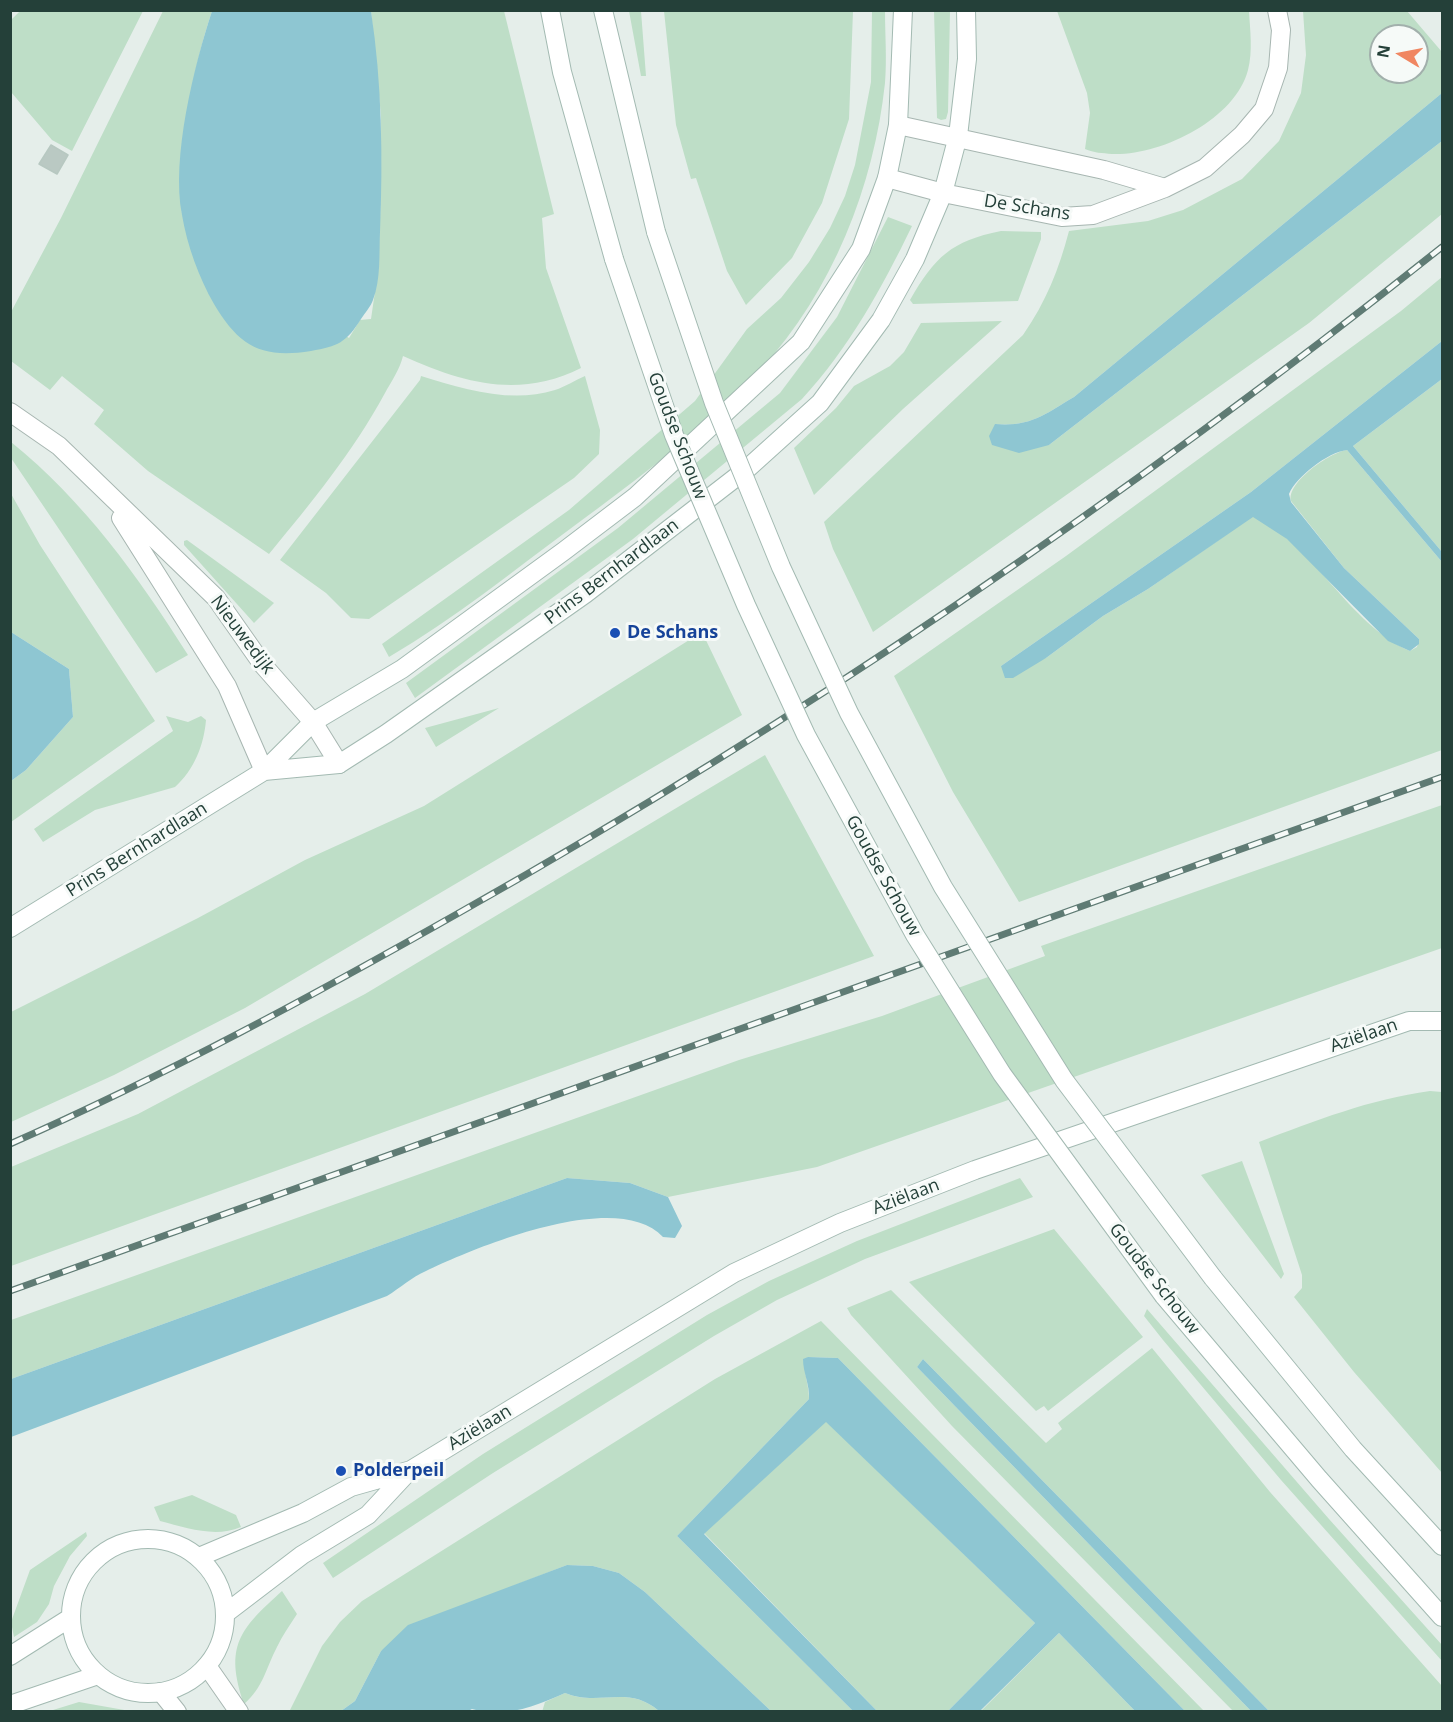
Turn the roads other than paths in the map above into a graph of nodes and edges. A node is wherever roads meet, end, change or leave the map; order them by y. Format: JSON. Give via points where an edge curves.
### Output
{"nodes":[{"id":1,"x":550,"y":10,"type":"edge"},
{"id":2,"x":603,"y":10,"type":"edge"},
{"id":3,"x":903,"y":10,"type":"edge"},
{"id":4,"x":966,"y":10,"type":"edge"},
{"id":5,"x":1277,"y":10,"type":"edge"},
{"id":6,"x":898,"y":125,"type":"junction"},
{"id":7,"x":958,"y":136,"type":"junction"},
{"id":8,"x":887,"y":178,"type":"junction"},
{"id":9,"x":1165,"y":188,"type":"junction"},
{"id":10,"x":943,"y":193,"type":"junction"},
{"id":11,"x":10,"y":412,"type":"edge"},
{"id":12,"x":106,"y":494,"type":"junction"},
{"id":13,"x":313,"y":722,"type":"junction"},
{"id":14,"x":339,"y":764,"type":"junction"},
{"id":15,"x":264,"y":771,"type":"junction"},
{"id":16,"x":10,"y":928,"type":"edge"},
{"id":17,"x":1443,"y":1021,"type":"edge"},
{"id":18,"x":411,"y":1470,"type":"junction"},
{"id":19,"x":1443,"y":1546,"type":"edge"},
{"id":20,"x":199,"y":1557,"type":"junction"},
{"id":21,"x":226,"y":1612,"type":"junction"},
{"id":22,"x":1443,"y":1617,"type":"edge"},
{"id":23,"x":70,"y":1618,"type":"junction"},
{"id":24,"x":10,"y":1656,"type":"edge"},
{"id":25,"x":207,"y":1666,"type":"junction"},
{"id":26,"x":98,"y":1675,"type":"junction"},
{"id":27,"x":161,"y":1692,"type":"junction"},
{"id":28,"x":10,"y":1705,"type":"edge"},
{"id":29,"x":177,"y":1712,"type":"edge"},
{"id":30,"x":239,"y":1712,"type":"edge"}],
"edges":[{"from":1,"to":22,"type":"main road","name":"Goudse Schouw","bridge":true,"via":[[562,72],[614,259],[674,435],[806,735],[915,935],[1002,1074],[1164,1296],[1319,1479]]},
{"from":2,"to":19,"type":"main road","bridge":true,"via":[[656,232],[714,403],[781,567],[854,723],[943,887],[1064,1080],[1213,1278],[1353,1449]]},
{"from":3,"to":6,"type":"main road","name":"Prins Bernhardlaan"},
{"from":4,"to":7,"type":"main road","name":"Prins Bernhardlaan","via":[[967,59]]},
{"from":5,"to":9,"type":"main road","name":"De Schans","via":[[1281,30],[1278,68],[1264,110],[1205,168]]},
{"from":6,"to":7,"type":"main road"},
{"from":6,"to":8,"type":"main road","name":"Prins Bernhardlaan"},
{"from":7,"to":9,"type":"main road"},
{"from":7,"to":10,"type":"main road","name":"Prins Bernhardlaan"},
{"from":8,"to":10,"type":"main road","name":"De Schans"},
{"from":8,"to":13,"type":"main road","name":"Prins Bernhardlaan","via":[[861,249],[801,342],[635,497],[402,669]]},
{"from":9,"to":10,"type":"main road","name":"De Schans","via":[[1093,215],[1062,216]]},
{"from":10,"to":14,"type":"main road","name":"Prins Bernhardlaan","via":[[915,259],[881,320],[820,403],[748,468],[585,594]]},
{"from":11,"to":12,"type":"main road","name":"Nieuwedijk","via":[[58,446]]},
{"from":12,"to":13,"type":"main road","name":"Nieuwedijk","via":[[216,598],[263,665]]},
{"from":12,"to":15,"type":"main road","name":"Nieuwedijk","via":[[227,686]]},
{"from":13,"to":14,"type":"main road","name":"Nieuwedijk"},
{"from":13,"to":15,"type":"main road","name":"Prins Bernhardlaan"},
{"from":14,"to":15,"type":"main road","name":"Prins Bernhardlaan"},
{"from":15,"to":16,"type":"main road","name":"Prins Bernhardlaan"},
{"from":17,"to":18,"type":"main road","name":"Aziëlaan","via":[[1408,1021],[986,1166],[840,1223],[734,1273]]},
{"from":18,"to":20,"type":"main road","name":"Aziëlaan","via":[[351,1487],[303,1513]]},
{"from":18,"to":21,"type":"main road","name":"Aziëlaan","via":[[368,1515],[302,1555]]},
{"from":20,"to":21,"type":"main road","via":[[213,1573]]},
{"from":20,"to":23,"type":"main road","via":[[172,1542],[156,1539],[139,1539],[108,1548],[84,1571],[76,1586]]},
{"from":21,"to":25,"type":"main road","via":[[218,1650]]},
{"from":23,"to":24,"type":"main road"},
{"from":23,"to":26,"type":"main road","via":[[78,1650]]},
{"from":25,"to":27,"type":"main road","via":[[186,1683]]},
{"from":25,"to":30,"type":"main road"},
{"from":26,"to":27,"type":"main road","via":[[127,1691]]},
{"from":26,"to":28,"type":"main road"},
{"from":27,"to":29,"type":"main road"}]}
